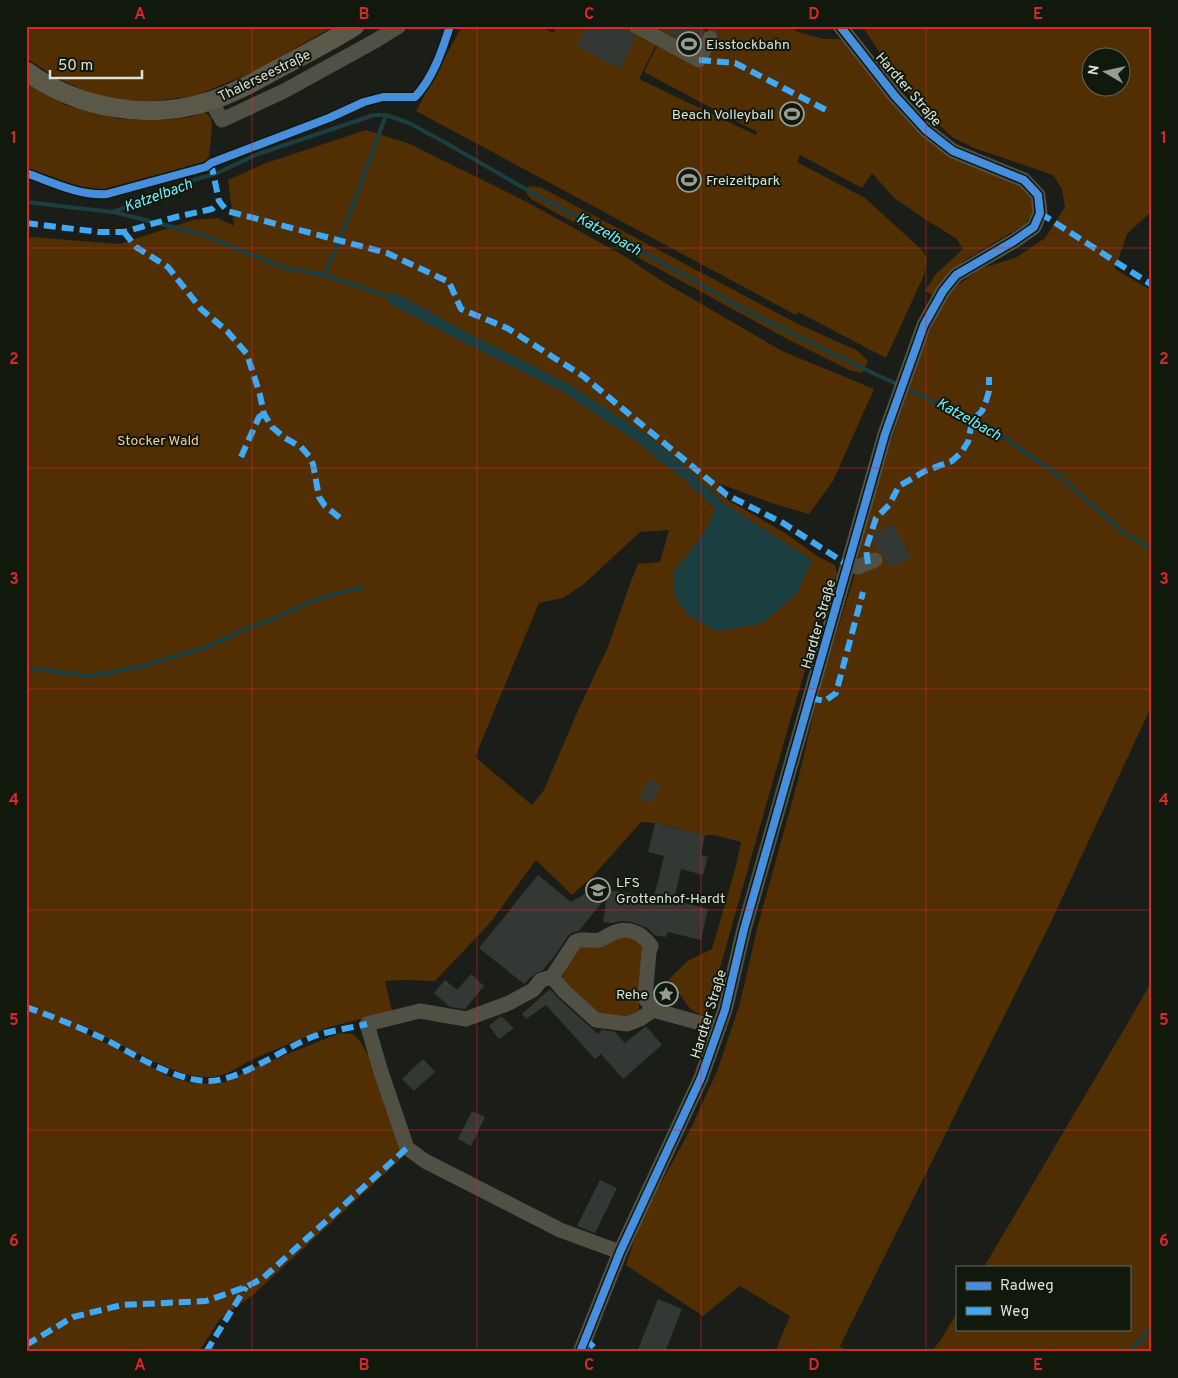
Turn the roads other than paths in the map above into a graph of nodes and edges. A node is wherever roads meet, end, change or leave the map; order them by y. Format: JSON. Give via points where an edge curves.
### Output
{"nodes":[{"id":1,"x":355,"y":26,"type":"edge"},
{"id":2,"x":399,"y":26,"type":"edge"},
{"id":3,"x":636,"y":26,"type":"edge"},
{"id":4,"x":840,"y":26,"type":"edge"},
{"id":5,"x":710,"y":38,"type":"dead end"},
{"id":6,"x":26,"y":71,"type":"edge"},
{"id":7,"x":211,"y":101,"type":"junction"},
{"id":8,"x":875,"y":560,"type":"dead end"},
{"id":9,"x":848,"y":565,"type":"junction"},
{"id":10,"x":552,"y":977,"type":"junction"},
{"id":11,"x":654,"y":1010,"type":"junction"},
{"id":12,"x":719,"y":1028,"type":"junction"},
{"id":13,"x":620,"y":1252,"type":"junction"},
{"id":14,"x":580,"y":1352,"type":"edge"}],
"edges":[{"from":1,"to":7,"type":"main road","name":"Thalerseestraße","via":[[248,85]]},
{"from":2,"to":7,"type":"street","via":[[284,91],[222,120]]},
{"from":3,"to":5,"type":"street","via":[[699,60]]},
{"from":4,"to":9,"type":"street","name":"Hardter Straße","via":[[926,130],[952,151],[1024,180],[1038,195],[1040,213],[1034,227],[956,275],[924,325],[885,434]]},
{"from":6,"to":7,"type":"main road","name":"Thalerseestraße","via":[[66,93],[127,110],[181,108]]},
{"from":8,"to":9,"type":"street","via":[[858,567]]},
{"from":9,"to":12,"type":"street","name":"Hardter Straße","via":[[744,928]]},
{"from":10,"to":11,"type":"street","via":[[596,1020],[627,1024]]},
{"from":10,"to":11,"type":"street","via":[[575,942],[600,940],[621,929],[630,929],[651,946],[645,998]]},
{"from":10,"to":13,"type":"street","via":[[541,980],[532,990],[509,1002],[466,1019],[420,1011],[367,1024],[407,1148],[425,1161],[560,1230]]},
{"from":11,"to":12,"type":"street"},
{"from":12,"to":13,"type":"street","name":"Hardter Straße","via":[[701,1078]]},
{"from":13,"to":14,"type":"street","name":"Hardter Straße"}]}
